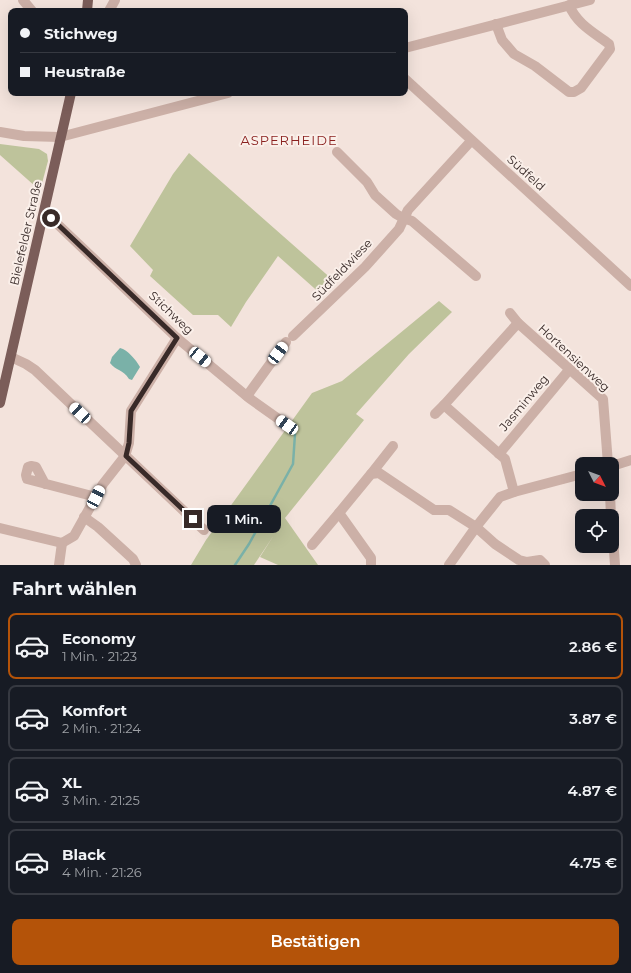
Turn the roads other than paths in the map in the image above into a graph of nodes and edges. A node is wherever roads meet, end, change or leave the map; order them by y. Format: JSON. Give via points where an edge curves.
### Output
{"nodes":[{"id":1,"x":23,"y":0,"type":"edge"},
{"id":2,"x":590,"y":0,"type":"edge"},
{"id":3,"x":569,"y":5,"type":"junction"},
{"id":4,"x":30,"y":8,"type":"edge"},
{"id":5,"x":496,"y":24,"type":"junction"},
{"id":6,"x":408,"y":47,"type":"edge"},
{"id":7,"x":408,"y":82,"type":"edge"},
{"id":8,"x":70,"y":96,"type":"edge"},
{"id":9,"x":217,"y":96,"type":"edge"},
{"id":10,"x":0,"y":132,"type":"edge"},
{"id":11,"x":60,"y":137,"type":"junction"},
{"id":12,"x":472,"y":141,"type":"junction"},
{"id":13,"x":337,"y":152,"type":"dead end"},
{"id":14,"x":44,"y":213,"type":"junction"},
{"id":15,"x":403,"y":218,"type":"junction"},
{"id":16,"x":476,"y":276,"type":"dead end"},
{"id":17,"x":631,"y":286,"type":"edge"},
{"id":18,"x":510,"y":313,"type":"dead end"},
{"id":19,"x":518,"y":323,"type":"junction"},
{"id":20,"x":177,"y":338,"type":"junction"},
{"id":21,"x":11,"y":357,"type":"junction"},
{"id":22,"x":569,"y":370,"type":"junction"},
{"id":23,"x":247,"y":396,"type":"junction"},
{"id":24,"x":0,"y":403,"type":"edge"},
{"id":25,"x":444,"y":405,"type":"junction"},
{"id":26,"x":435,"y":414,"type":"dead end"},
{"id":27,"x":287,"y":425,"type":"dead end"},
{"id":28,"x":393,"y":446,"type":"dead end"},
{"id":29,"x":498,"y":454,"type":"junction"},
{"id":30,"x":126,"y":456,"type":"junction"},
{"id":31,"x":607,"y":457,"type":"edge"},
{"id":32,"x":631,"y":460,"type":"edge"},
{"id":33,"x":619,"y":464,"type":"edge"},
{"id":34,"x":371,"y":474,"type":"junction"},
{"id":35,"x":575,"y":476,"type":"edge"},
{"id":36,"x":45,"y":484,"type":"dead end"},
{"id":37,"x":514,"y":492,"type":"junction"},
{"id":38,"x":96,"y":497,"type":"junction"},
{"id":39,"x":339,"y":513,"type":"junction"},
{"id":40,"x":84,"y":517,"type":"junction"},
{"id":41,"x":476,"y":527,"type":"junction"},
{"id":42,"x":0,"y":528,"type":"edge"},
{"id":43,"x":204,"y":530,"type":"dead end"},
{"id":44,"x":62,"y":543,"type":"junction"},
{"id":45,"x":312,"y":545,"type":"dead end"},
{"id":46,"x":614,"y":553,"type":"edge"},
{"id":47,"x":59,"y":565,"type":"edge"},
{"id":48,"x":136,"y":565,"type":"edge"},
{"id":49,"x":371,"y":565,"type":"edge"},
{"id":50,"x":450,"y":565,"type":"edge"},
{"id":51,"x":545,"y":565,"type":"edge"},
{"id":52,"x":615,"y":565,"type":"edge"}],
"edges":[{"from":1,"to":4,"type":"street"},
{"from":2,"to":3,"type":"street"},
{"from":3,"to":5,"type":"street"},
{"from":3,"to":5,"type":"street","via":[[578,21],[609,44],[610,49],[581,88],[574,92],[569,92],[535,66],[514,54],[502,40]]},
{"from":5,"to":6,"type":"street"},
{"from":7,"to":12,"type":"street","name":"Südfeld"},
{"from":8,"to":11,"type":"main road","name":"Bielefelder Straße"},
{"from":9,"to":11,"type":"street"},
{"from":10,"to":11,"type":"street"},
{"from":11,"to":14,"type":"main road","name":"Bielefelder Straße"},
{"from":12,"to":15,"type":"street","name":"Südfeldwiese"},
{"from":12,"to":17,"type":"street","name":"Südfeld"},
{"from":13,"to":15,"type":"street","via":[[367,182],[375,195]]},
{"from":14,"to":20,"type":"street","name":"Stichweg"},
{"from":14,"to":21,"type":"main road","name":"Bielefelder Straße"},
{"from":15,"to":16,"type":"street","via":[[412,221]]},
{"from":15,"to":23,"type":"street","name":"Südfeldwiese","via":[[399,229],[365,267],[290,339]]},
{"from":18,"to":19,"type":"street","name":"Hortensienweg"},
{"from":19,"to":22,"type":"street","name":"Hortensienweg"},
{"from":19,"to":25,"type":"street"},
{"from":20,"to":23,"type":"street","name":"Stichweg"},
{"from":20,"to":30,"type":"street","via":[[131,411]]},
{"from":21,"to":24,"type":"main road","name":"Bielefelder Straße"},
{"from":21,"to":30,"type":"street","via":[[35,370]]},
{"from":22,"to":29,"type":"street","name":"Jasminweg"},
{"from":22,"to":31,"type":"street","name":"Hortensienweg","via":[[603,399]]},
{"from":23,"to":27,"type":"street","name":"Stichweg"},
{"from":25,"to":26,"type":"street"},
{"from":25,"to":29,"type":"street"},
{"from":28,"to":34,"type":"street"},
{"from":29,"to":37,"type":"street","via":[[505,459]]},
{"from":30,"to":38,"type":"street","via":[[103,484]]},
{"from":30,"to":43,"type":"street"},
{"from":32,"to":33,"type":"street"},
{"from":34,"to":39,"type":"street"},
{"from":34,"to":41,"type":"street","via":[[379,473],[434,510],[449,510]]},
{"from":35,"to":37,"type":"street"},
{"from":36,"to":38,"type":"street"},
{"from":37,"to":41,"type":"street","via":[[500,498]]},
{"from":38,"to":40,"type":"street"},
{"from":39,"to":45,"type":"street"},
{"from":39,"to":49,"type":"street","via":[[371,558]]},
{"from":40,"to":44,"type":"street","via":[[74,536]]},
{"from":40,"to":48,"type":"street","via":[[133,559]]},
{"from":41,"to":50,"type":"street"},
{"from":41,"to":51,"type":"street","via":[[519,560],[540,560]]},
{"from":42,"to":44,"type":"street"},
{"from":44,"to":47,"type":"street"},
{"from":46,"to":52,"type":"street"}]}
